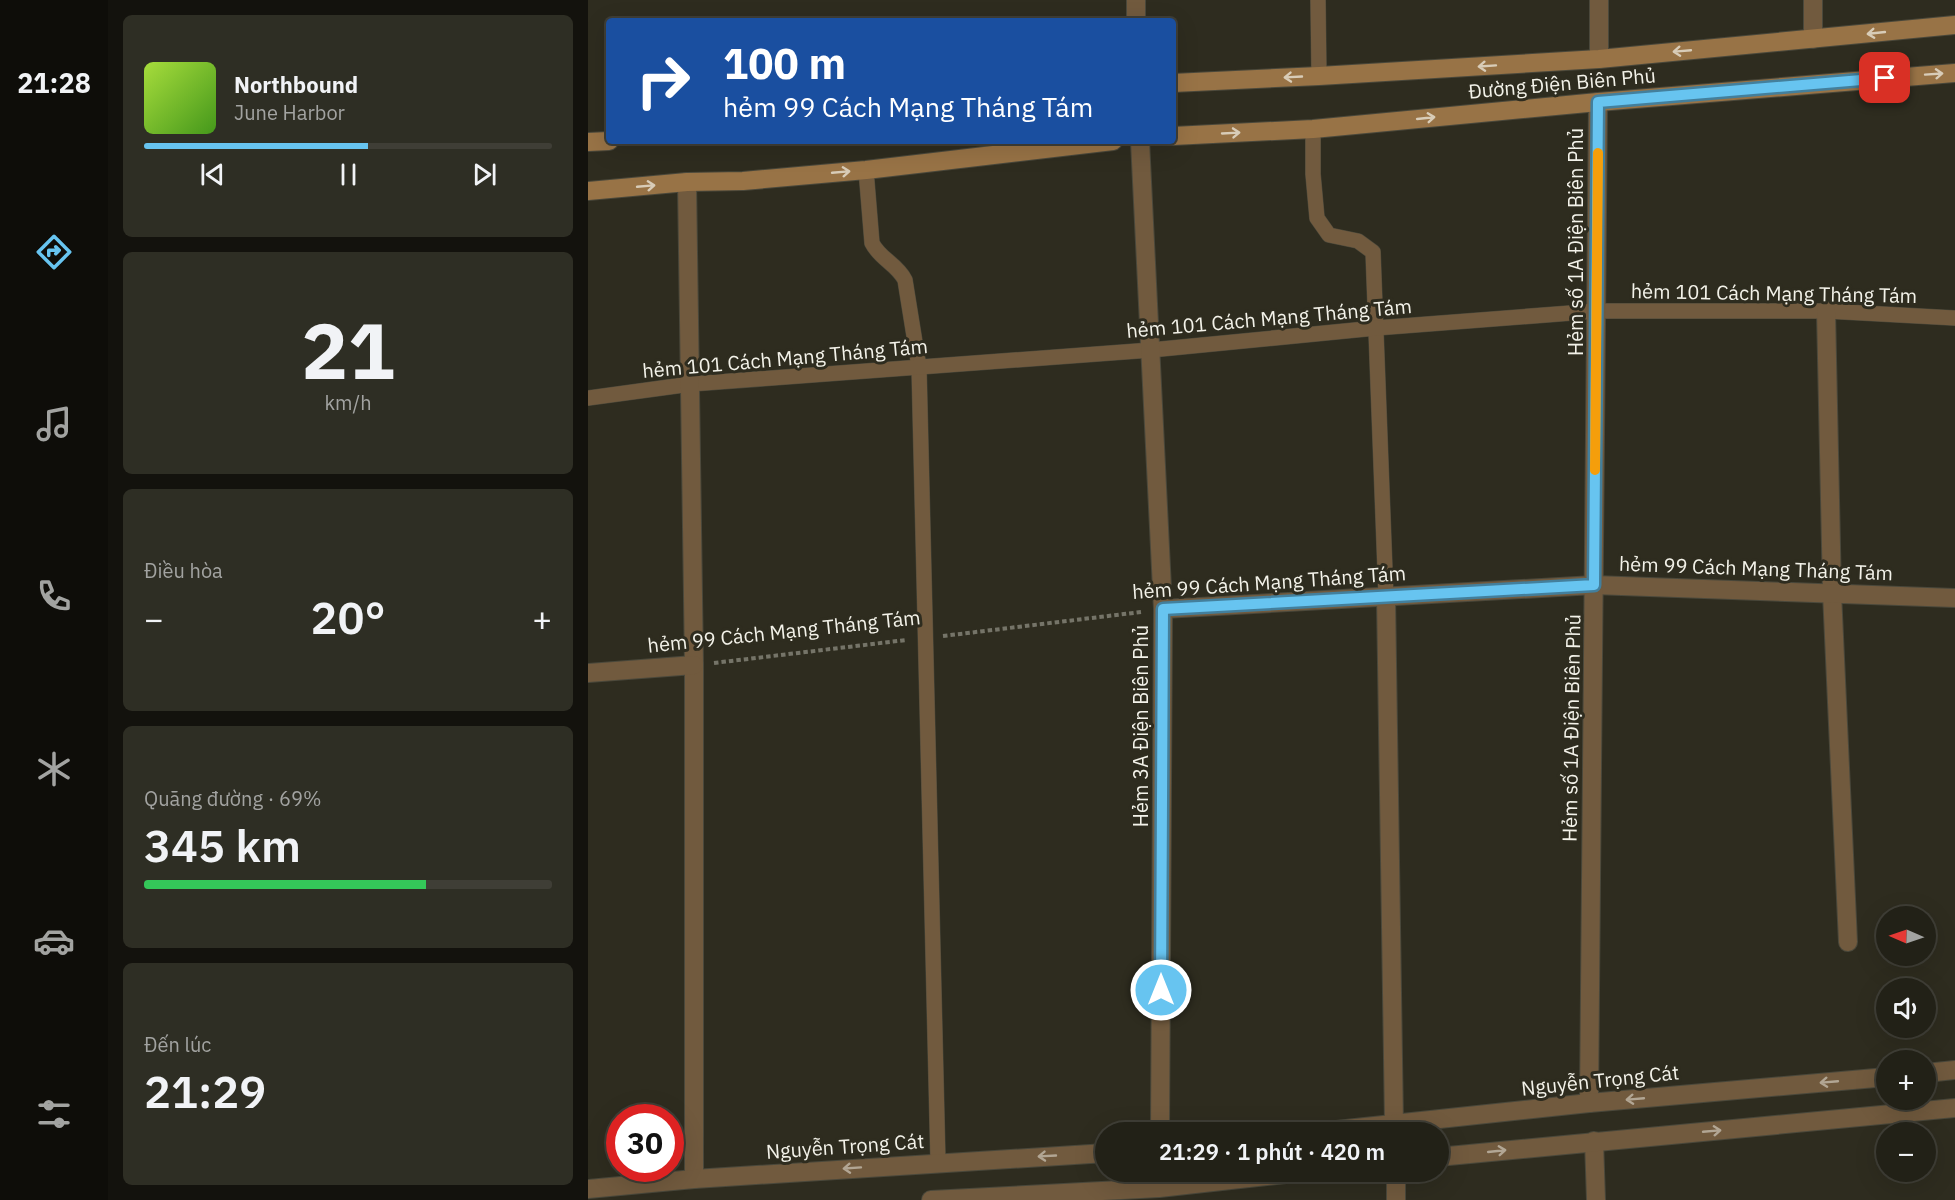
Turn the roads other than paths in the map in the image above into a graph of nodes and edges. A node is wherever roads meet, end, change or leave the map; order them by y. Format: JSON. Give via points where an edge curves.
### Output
{"nodes":[{"id":1,"x":1136,"y":0,"type":"edge"},
{"id":2,"x":1318,"y":0,"type":"edge"},
{"id":3,"x":1599,"y":0,"type":"edge"},
{"id":4,"x":1813,"y":0,"type":"edge"},
{"id":5,"x":1136,"y":18,"type":"edge"},
{"id":6,"x":1955,"y":26,"type":"edge"},
{"id":7,"x":1813,"y":39,"type":"junction"},
{"id":8,"x":1599,"y":58,"type":"junction"},
{"id":9,"x":1955,"y":73,"type":"edge"},
{"id":10,"x":1319,"y":76,"type":"junction"},
{"id":11,"x":1176,"y":83,"type":"edge"},
{"id":12,"x":1598,"y":102,"type":"junction"},
{"id":13,"x":1313,"y":129,"type":"junction"},
{"id":14,"x":1176,"y":136,"type":"edge"},
{"id":15,"x":606,"y":141,"type":"edge"},
{"id":16,"x":588,"y":142,"type":"edge"},
{"id":17,"x":1087,"y":144,"type":"edge"},
{"id":18,"x":1140,"y":144,"type":"edge"},
{"id":19,"x":866,"y":170,"type":"junction"},
{"id":20,"x":687,"y":182,"type":"junction"},
{"id":21,"x":588,"y":191,"type":"edge"},
{"id":22,"x":1597,"y":311,"type":"junction"},
{"id":23,"x":1826,"y":311,"type":"junction"},
{"id":24,"x":1955,"y":318,"type":"edge"},
{"id":25,"x":1376,"y":328,"type":"junction"},
{"id":26,"x":1151,"y":350,"type":"junction"},
{"id":27,"x":919,"y":367,"type":"junction"},
{"id":28,"x":691,"y":384,"type":"junction"},
{"id":29,"x":588,"y":398,"type":"edge"},
{"id":30,"x":1594,"y":585,"type":"junction"},
{"id":31,"x":1832,"y":593,"type":"junction"},
{"id":32,"x":1386,"y":597,"type":"junction"},
{"id":33,"x":1955,"y":597,"type":"edge"},
{"id":34,"x":1163,"y":609,"type":"junction"},
{"id":35,"x":694,"y":665,"type":"junction"},
{"id":36,"x":588,"y":673,"type":"edge"},
{"id":37,"x":1848,"y":942,"type":"dead end"},
{"id":38,"x":1955,"y":1070,"type":"edge"},
{"id":39,"x":1936,"y":1072,"type":"edge"},
{"id":40,"x":1876,"y":1078,"type":"edge"},
{"id":41,"x":1589,"y":1103,"type":"junction"},
{"id":42,"x":1955,"y":1108,"type":"edge"},
{"id":43,"x":1160,"y":1122,"type":"edge"},
{"id":44,"x":1394,"y":1122,"type":"edge"},
{"id":45,"x":1413,"y":1122,"type":"edge"},
{"id":46,"x":1594,"y":1141,"type":"junction"},
{"id":47,"x":1095,"y":1154,"type":"edge"},
{"id":48,"x":1449,"y":1156,"type":"edge"},
{"id":49,"x":938,"y":1162,"type":"junction"},
{"id":50,"x":694,"y":1179,"type":"junction"},
{"id":51,"x":1200,"y":1182,"type":"edge"},
{"id":52,"x":1396,"y":1182,"type":"edge"},
{"id":53,"x":1159,"y":1186,"type":"edge"},
{"id":54,"x":588,"y":1190,"type":"edge"},
{"id":55,"x":931,"y":1200,"type":"edge"},
{"id":56,"x":1396,"y":1200,"type":"edge"},
{"id":57,"x":1596,"y":1200,"type":"edge"}],
"edges":[{"from":1,"to":5,"type":"street"},
{"from":2,"to":10,"type":"lane"},
{"from":3,"to":8,"type":"street"},
{"from":4,"to":7,"type":"street"},
{"from":6,"to":7,"type":"main road","name":"Đường Điện Biên Phủ","one_way":true},
{"from":7,"to":8,"type":"main road","name":"Đường Điện Biên Phủ","one_way":true},
{"from":8,"to":10,"type":"main road","name":"Đường Điện Biên Phủ","one_way":true},
{"from":12,"to":9,"type":"main road","name":"Đường Điện Biên Phủ","one_way":true},
{"from":10,"to":11,"type":"main road","name":"Đường Điện Biên Phủ","one_way":true},
{"from":13,"to":12,"type":"main road","name":"Đường Điện Biên Phủ","one_way":true},
{"from":12,"to":22,"type":"street","name":"Hẻm số 1A Điện Biên Phủ"},
{"from":14,"to":13,"type":"main road","name":"Đường Điện Biên Phủ","one_way":true},
{"from":13,"to":25,"type":"lane","via":[[1317,218],[1329,235],[1358,241],[1373,252]]},
{"from":15,"to":16,"type":"main road"},
{"from":17,"to":19,"type":"main road"},
{"from":18,"to":26,"type":"street","name":"Hẻm 3A Điện Biên Phủ"},
{"from":20,"to":19,"type":"main road","one_way":true},
{"from":19,"to":27,"type":"lane","via":[[872,243],[905,280]]},
{"from":21,"to":20,"type":"main road","one_way":true},
{"from":20,"to":28,"type":"street"},
{"from":22,"to":23,"type":"lane","name":"hẻm 101 Cách Mạng Tháng Tám"},
{"from":22,"to":25,"type":"lane","name":"hẻm 101 Cách Mạng Tháng Tám"},
{"from":22,"to":30,"type":"street","name":"Hẻm số 1A Điện Biên Phủ"},
{"from":23,"to":24,"type":"lane","name":"hẻm 101 Cách Mạng Tháng Tám"},
{"from":23,"to":31,"type":"street"},
{"from":25,"to":26,"type":"lane","name":"hẻm 101 Cách Mạng Tháng Tám"},
{"from":25,"to":32,"type":"lane"},
{"from":26,"to":27,"type":"lane","name":"hẻm 101 Cách Mạng Tháng Tám"},
{"from":26,"to":34,"type":"street","name":"Hẻm 3A Điện Biên Phủ"},
{"from":27,"to":28,"type":"lane","name":"hẻm 101 Cách Mạng Tháng Tám"},
{"from":27,"to":49,"type":"lane"},
{"from":28,"to":29,"type":"lane","name":"hẻm 101 Cách Mạng Tháng Tám"},
{"from":28,"to":35,"type":"street"},
{"from":30,"to":31,"type":"street","name":"hẻm 99 Cách Mạng Tháng Tám"},
{"from":30,"to":32,"type":"street","name":"hẻm 99 Cách Mạng Tháng Tám"},
{"from":30,"to":41,"type":"street","name":"Hẻm số 1A Điện Biên Phủ"},
{"from":31,"to":33,"type":"street","name":"hẻm 99 Cách Mạng Tháng Tám"},
{"from":31,"to":37,"type":"street"},
{"from":32,"to":34,"type":"street","name":"hẻm 99 Cách Mạng Tháng Tám"},
{"from":32,"to":44,"type":"street"},
{"from":34,"to":43,"type":"street","name":"Hẻm 3A Điện Biên Phủ"},
{"from":35,"to":36,"type":"street","name":"hẻm 99 Cách Mạng Tháng Tám"},
{"from":35,"to":50,"type":"street"},
{"from":38,"to":39,"type":"street"},
{"from":40,"to":41,"type":"street","name":"Nguyễn Trọng Cát","one_way":true},
{"from":41,"to":45,"type":"street","name":"Nguyễn Trọng Cát"},
{"from":46,"to":42,"type":"street","one_way":true},
{"from":48,"to":46,"type":"street","one_way":true},
{"from":46,"to":57,"type":"street"},
{"from":47,"to":49,"type":"street","name":"Nguyễn Trọng Cát","one_way":true},
{"from":49,"to":50,"type":"street","name":"Nguyễn Trọng Cát","one_way":true},
{"from":50,"to":54,"type":"street","name":"Nguyễn Trọng Cát"},
{"from":51,"to":53,"type":"street"},
{"from":52,"to":56,"type":"street"},
{"from":53,"to":55,"type":"street"}]}
